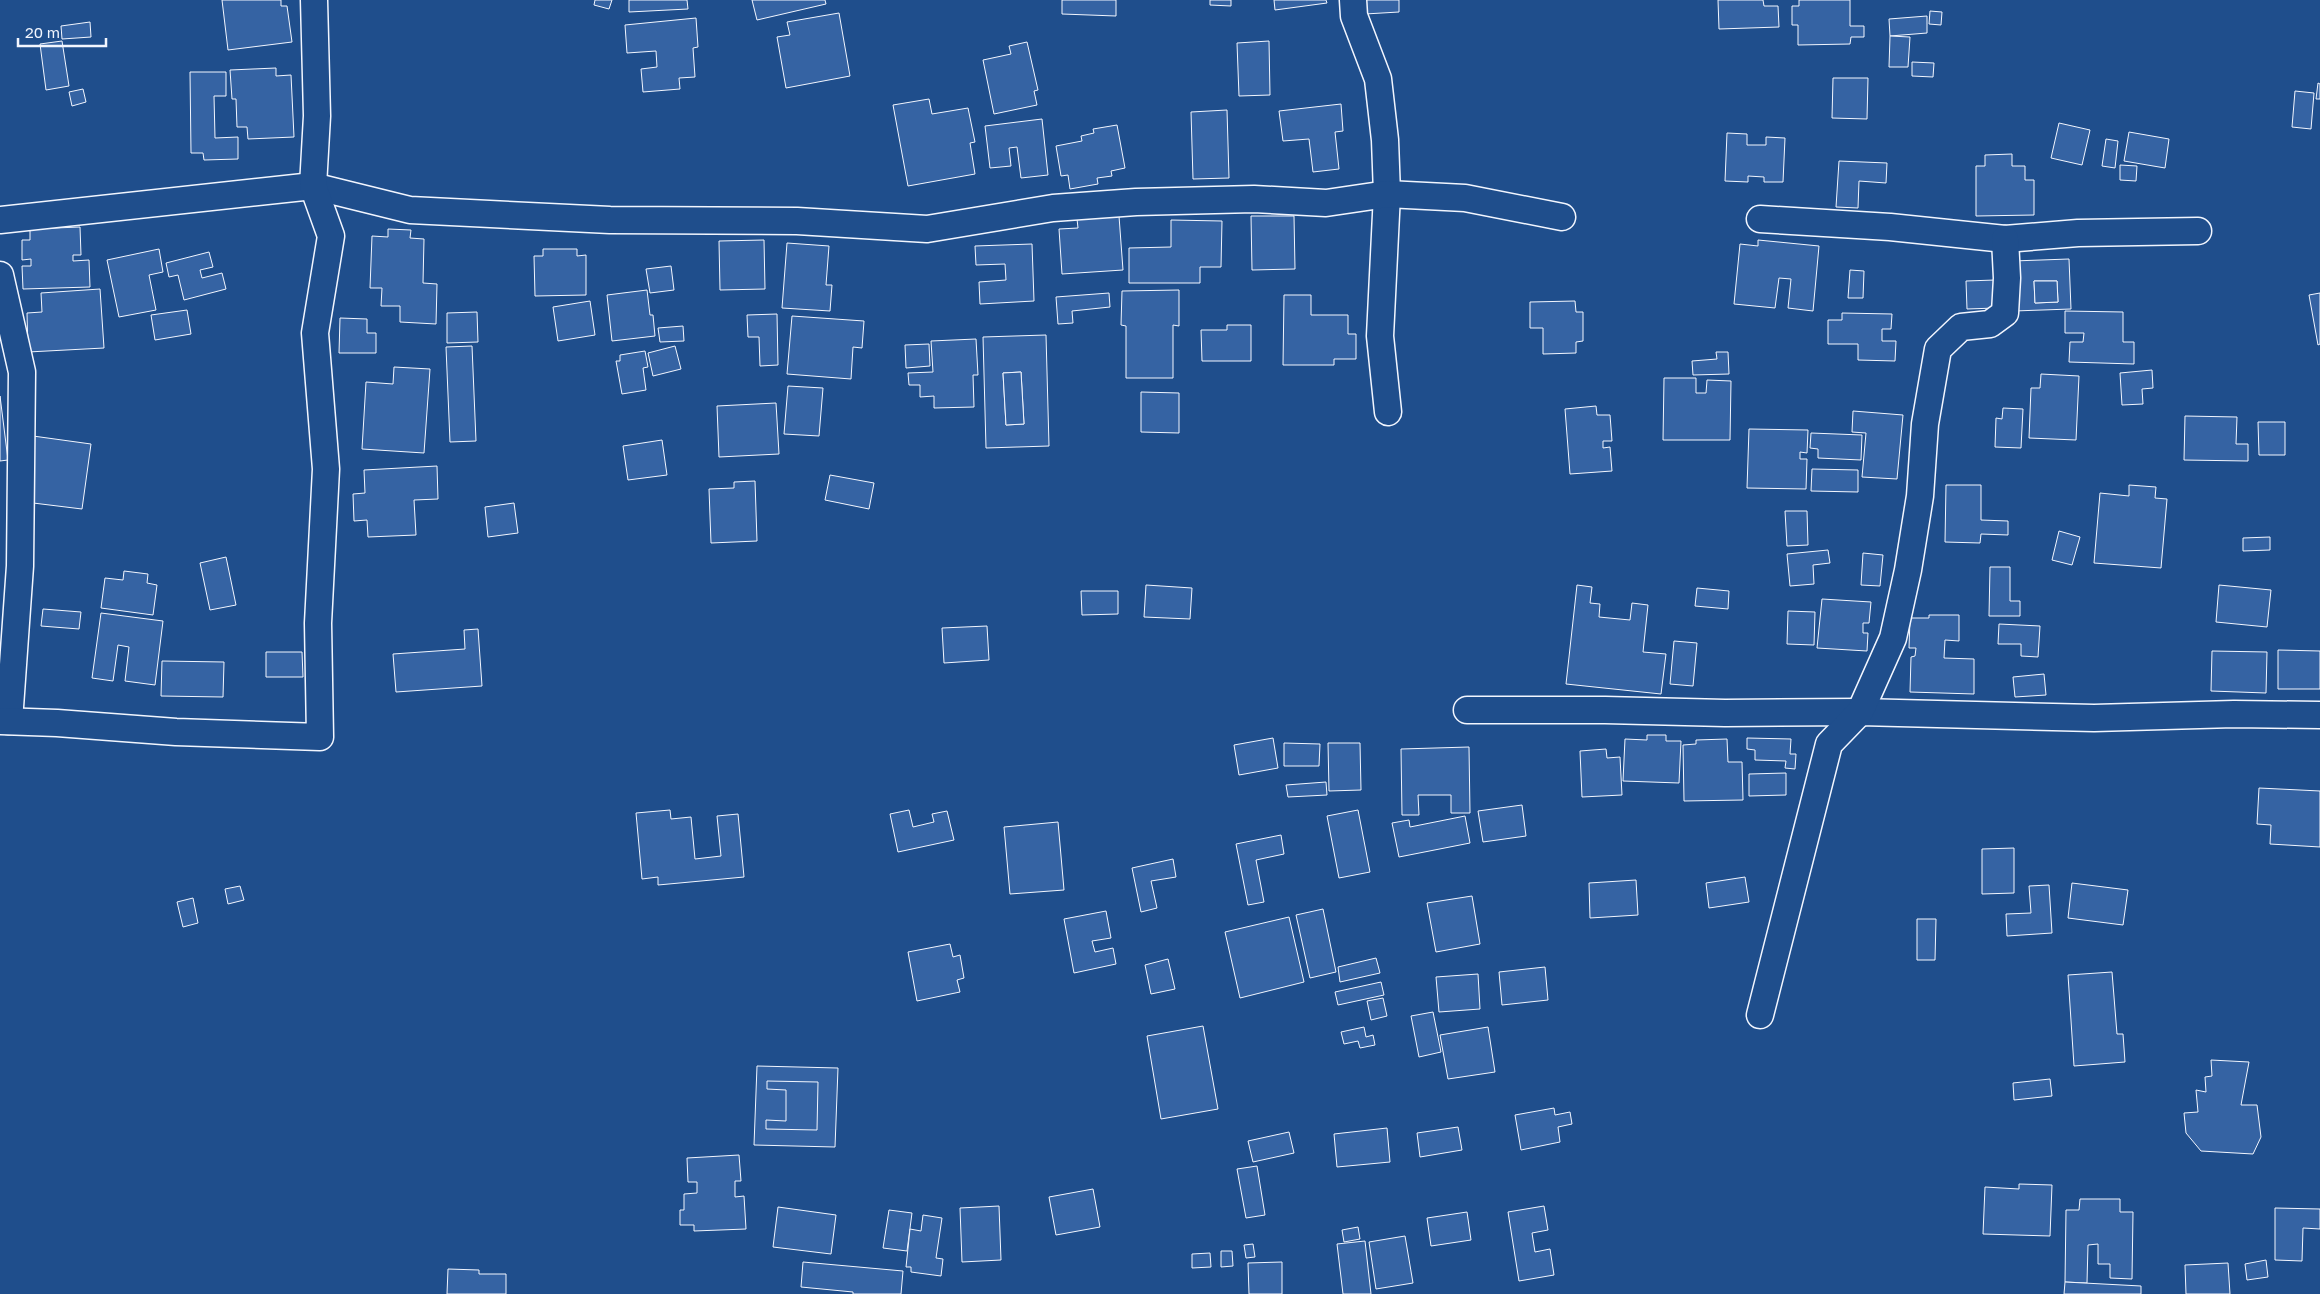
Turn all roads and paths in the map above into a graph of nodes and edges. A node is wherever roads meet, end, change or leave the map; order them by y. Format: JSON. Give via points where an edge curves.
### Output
{"nodes":[{"id":1,"x":314,"y":0,"type":"edge"},
{"id":2,"x":1353,"y":0,"type":"edge"},
{"id":3,"x":313,"y":186,"type":"junction"},
{"id":4,"x":1387,"y":194,"type":"junction"},
{"id":5,"x":1562,"y":218,"type":"dead end"},
{"id":6,"x":1760,"y":219,"type":"dead end"},
{"id":7,"x":0,"y":220,"type":"edge"},
{"id":8,"x":2198,"y":231,"type":"dead end"},
{"id":9,"x":2005,"y":239,"type":"junction"},
{"id":10,"x":0,"y":275,"type":"edge"},
{"id":11,"x":1388,"y":412,"type":"dead end"},
{"id":12,"x":1467,"y":710,"type":"dead end"},
{"id":13,"x":1860,"y":712,"type":"junction"},
{"id":14,"x":2320,"y":715,"type":"edge"},
{"id":15,"x":4,"y":721,"type":"edge"},
{"id":16,"x":1760,"y":1015,"type":"dead end"}],
"edges":[{"from":1,"to":3,"type":"street","via":[[316,116]]},
{"from":2,"to":4,"type":"street","via":[[1354,16],[1378,79]]},
{"from":3,"to":4,"type":"street","via":[[410,210],[610,220],[797,221],[927,229],[1062,207],[1254,199],[1326,203]]},
{"from":3,"to":7,"type":"street"},
{"from":3,"to":15,"type":"street","via":[[331,236],[315,333],[326,469],[318,623],[320,737]]},
{"from":4,"to":5,"type":"street","via":[[1465,198]]},
{"from":4,"to":11,"type":"street","via":[[1380,336]]},
{"from":6,"to":9,"type":"street","via":[[1890,227]]},
{"from":8,"to":9,"type":"street","via":[[2078,233]]},
{"from":9,"to":13,"type":"street","via":[[2007,278],[2004,313],[1990,324],[1960,327],[1938,349],[1925,424],[1920,496],[1908,570],[1893,638]]},
{"from":10,"to":15,"type":"street","via":[[22,372],[20,566]]},
{"from":12,"to":13,"type":"street"},
{"from":13,"to":14,"type":"street","via":[[2094,718]]},
{"from":13,"to":16,"type":"street","via":[[1829,744]]}]}
